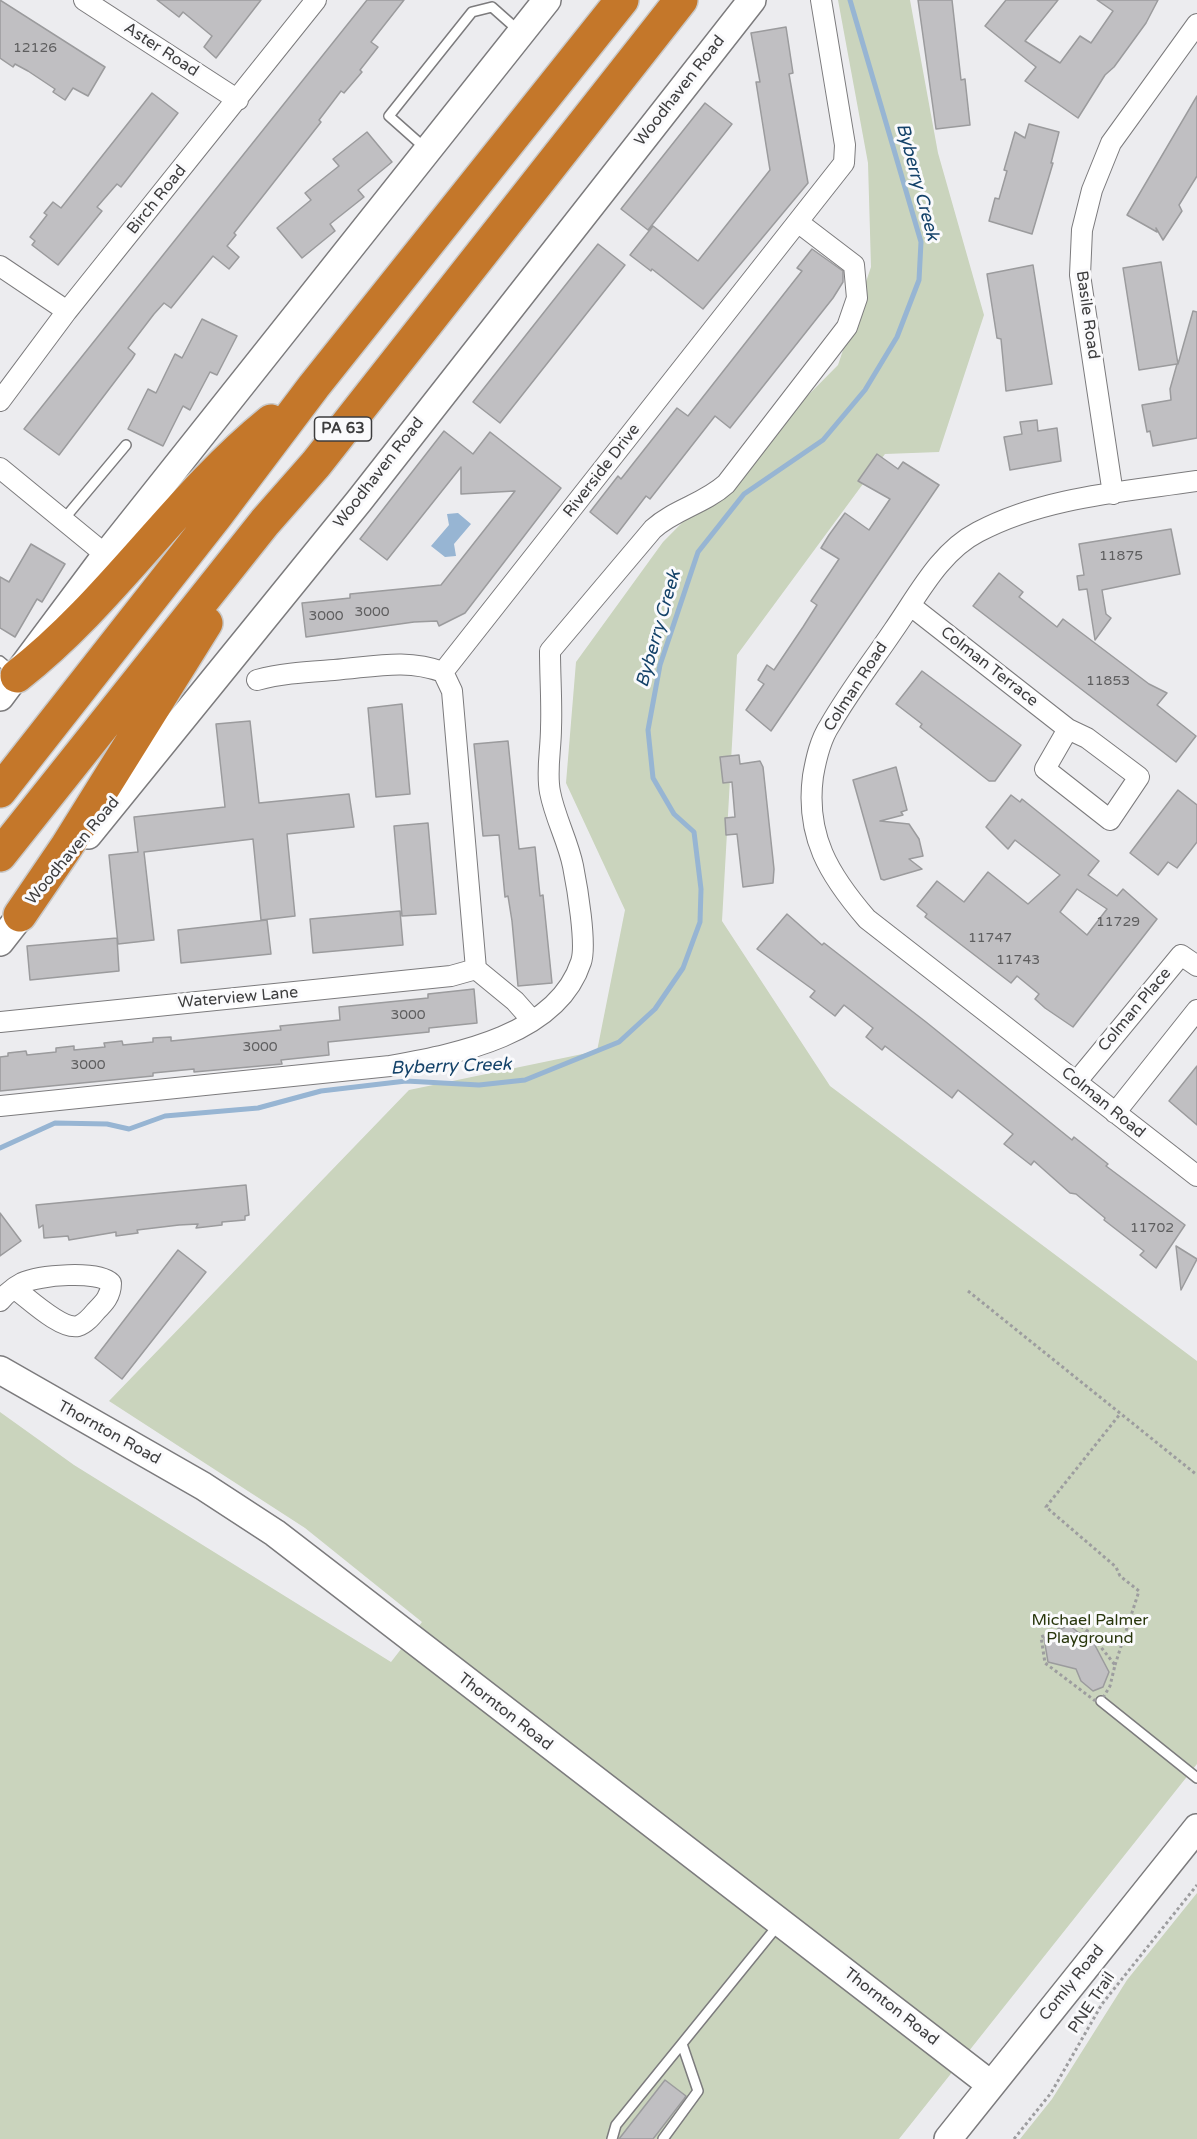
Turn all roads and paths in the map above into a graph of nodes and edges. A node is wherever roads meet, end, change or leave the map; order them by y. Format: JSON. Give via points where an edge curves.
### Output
{"nodes":[{"id":1,"x":84,"y":0,"type":"edge"},
{"id":2,"x":316,"y":0,"type":"edge"},
{"id":3,"x":547,"y":0,"type":"edge"},
{"id":4,"x":622,"y":0,"type":"edge"},
{"id":5,"x":681,"y":0,"type":"edge"},
{"id":6,"x":752,"y":0,"type":"edge"},
{"id":7,"x":821,"y":0,"type":"edge"},
{"id":8,"x":1197,"y":24,"type":"edge"},
{"id":9,"x":521,"y":33,"type":"junction"},
{"id":10,"x":238,"y":100,"type":"junction"},
{"id":11,"x":428,"y":150,"type":"junction"},
{"id":12,"x":799,"y":223,"type":"junction"},
{"id":13,"x":0,"y":266,"type":"edge"},
{"id":14,"x":67,"y":311,"type":"junction"},
{"id":15,"x":314,"y":386,"type":"junction"},
{"id":16,"x":0,"y":401,"type":"edge"},
{"id":17,"x":126,"y":445,"type":"dead end"},
{"id":18,"x":0,"y":468,"type":"edge"},
{"id":19,"x":1197,"y":481,"type":"edge"},
{"id":20,"x":1113,"y":494,"type":"junction"},
{"id":21,"x":64,"y":519,"type":"junction"},
{"id":22,"x":265,"y":522,"type":"junction"},
{"id":23,"x":106,"y":555,"type":"junction"},
{"id":24,"x":910,"y":606,"type":"junction"},
{"id":25,"x":226,"y":664,"type":"junction"},
{"id":26,"x":443,"y":672,"type":"junction"},
{"id":27,"x":6,"y":678,"type":"edge"},
{"id":28,"x":1068,"y":729,"type":"junction"},
{"id":29,"x":0,"y":791,"type":"edge"},
{"id":30,"x":0,"y":855,"type":"edge"},
{"id":31,"x":20,"y":915,"type":"junction"},
{"id":32,"x":0,"y":942,"type":"edge"},
{"id":33,"x":1197,"y":966,"type":"edge"},
{"id":34,"x":476,"y":969,"type":"junction"},
{"id":35,"x":1197,"y":1010,"type":"edge"},
{"id":36,"x":531,"y":1019,"type":"junction"},
{"id":37,"x":0,"y":1022,"type":"edge"},
{"id":38,"x":1077,"y":1081,"type":"junction"},
{"id":39,"x":0,"y":1106,"type":"edge"},
{"id":40,"x":1115,"y":1113,"type":"junction"},
{"id":41,"x":1197,"y":1176,"type":"edge"},
{"id":42,"x":968,"y":1291,"type":"dead end"},
{"id":43,"x":0,"y":1370,"type":"edge"},
{"id":44,"x":1120,"y":1414,"type":"junction"},
{"id":45,"x":1197,"y":1475,"type":"edge"},
{"id":46,"x":1115,"y":1665,"type":"junction"},
{"id":47,"x":1101,"y":1701,"type":"junction"},
{"id":48,"x":1197,"y":1778,"type":"edge"},
{"id":49,"x":1197,"y":1828,"type":"edge"},
{"id":50,"x":1197,"y":1885,"type":"edge"},
{"id":51,"x":779,"y":1924,"type":"junction"},
{"id":52,"x":682,"y":2044,"type":"junction"},
{"id":53,"x":990,"y":2084,"type":"junction"},
{"id":54,"x":612,"y":2139,"type":"edge"},
{"id":55,"x":663,"y":2139,"type":"edge"},
{"id":56,"x":948,"y":2139,"type":"edge"},
{"id":57,"x":1014,"y":2139,"type":"edge"}],
"edges":[{"from":1,"to":10,"type":"street","name":"Aster Road"},
{"from":2,"to":10,"type":"street","name":"Birch Road"},
{"from":3,"to":9,"type":"main road"},
{"from":4,"to":15,"type":"highway","number":"PA 63"},
{"from":5,"to":22,"type":"highway","number":"PA 63","via":[[316,464]]},
{"from":6,"to":25,"type":"main road","name":"Woodhaven Road","via":[[359,501]]},
{"from":7,"to":12,"type":"street","name":"Riverside Drive","via":[[846,155]]},
{"from":8,"to":20,"type":"street","name":"Basile Road","via":[[1112,143],[1092,190],[1082,230],[1080,275]]},
{"from":9,"to":11,"type":"main road"},
{"from":9,"to":11,"type":"lane","via":[[492,7],[472,12],[389,116]]},
{"from":10,"to":14,"type":"street","name":"Birch Road"},
{"from":11,"to":23,"type":"main road"},
{"from":12,"to":26,"type":"street","name":"Riverside Drive"},
{"from":12,"to":36,"type":"street","via":[[854,265],[857,297],[847,327],[726,484],[704,500],[665,518],[653,529],[550,651],[548,777],[573,864],[583,951],[575,975],[558,1000]]},
{"from":13,"to":14,"type":"street"},
{"from":14,"to":16,"type":"street","name":"Birch Road"},
{"from":15,"to":27,"type":"highway","via":[[251,437],[190,497],[53,647]]},
{"from":15,"to":29,"type":"highway","number":"PA 63"},
{"from":17,"to":21,"type":"lane"},
{"from":18,"to":21,"type":"street"},
{"from":19,"to":20,"type":"street","name":"Colman Road"},
{"from":20,"to":24,"type":"street","name":"Colman Road","via":[[1015,514],[975,534],[938,565]]},
{"from":21,"to":23,"type":"street"},
{"from":22,"to":30,"type":"highway","number":"PA 63"},
{"from":22,"to":31,"type":"highway","via":[[175,675]]},
{"from":23,"to":27,"type":"main road"},
{"from":24,"to":28,"type":"street","name":"Colman Terrace"},
{"from":24,"to":38,"type":"street","name":"Colman Road","via":[[828,726],[816,758],[813,829],[841,889],[867,919]]},
{"from":25,"to":26,"type":"street","via":[[257,680],[290,672],[402,662],[424,664]]},
{"from":25,"to":31,"type":"main road","name":"Woodhaven Road"},
{"from":26,"to":34,"type":"street","via":[[453,691]]},
{"from":28,"to":28,"type":"street","name":"Colman Terrace","via":[[1045,769],[1110,820],[1139,777],[1087,738]]},
{"from":31,"to":32,"type":"main road","name":"Woodhaven Road"},
{"from":33,"to":38,"type":"street","name":"Colman Place","via":[[1181,955]]},
{"from":34,"to":36,"type":"street"},
{"from":34,"to":37,"type":"street","name":"Waterview Lane","via":[[451,976]]},
{"from":35,"to":40,"type":"street"},
{"from":36,"to":39,"type":"street","via":[[501,1038],[475,1047],[390,1066]]},
{"from":38,"to":40,"type":"street","name":"Colman Road"},
{"from":40,"to":41,"type":"street","name":"Colman Road"},
{"from":42,"to":44,"type":"path"},
{"from":43,"to":51,"type":"main road","name":"Thornton Road","via":[[252,1517]]},
{"from":44,"to":45,"type":"path"},
{"from":44,"to":46,"type":"path","via":[[1046,1507],[1139,1590]]},
{"from":46,"to":47,"type":"path"},
{"from":46,"to":47,"type":"path","via":[[1089,1632],[1076,1623],[1041,1637],[1045,1664],[1094,1700]]},
{"from":47,"to":48,"type":"lane"},
{"from":49,"to":53,"type":"main road","name":"Comly Road"},
{"from":50,"to":57,"type":"path","name":"PNE Trail","via":[[1102,2004],[1051,2093]]},
{"from":51,"to":52,"type":"lane"},
{"from":51,"to":53,"type":"main road","name":"Thornton Road"},
{"from":52,"to":54,"type":"lane","via":[[616,2125]]},
{"from":52,"to":55,"type":"lane","via":[[698,2091]]},
{"from":53,"to":56,"type":"main road","name":"Comly Road"}]}
